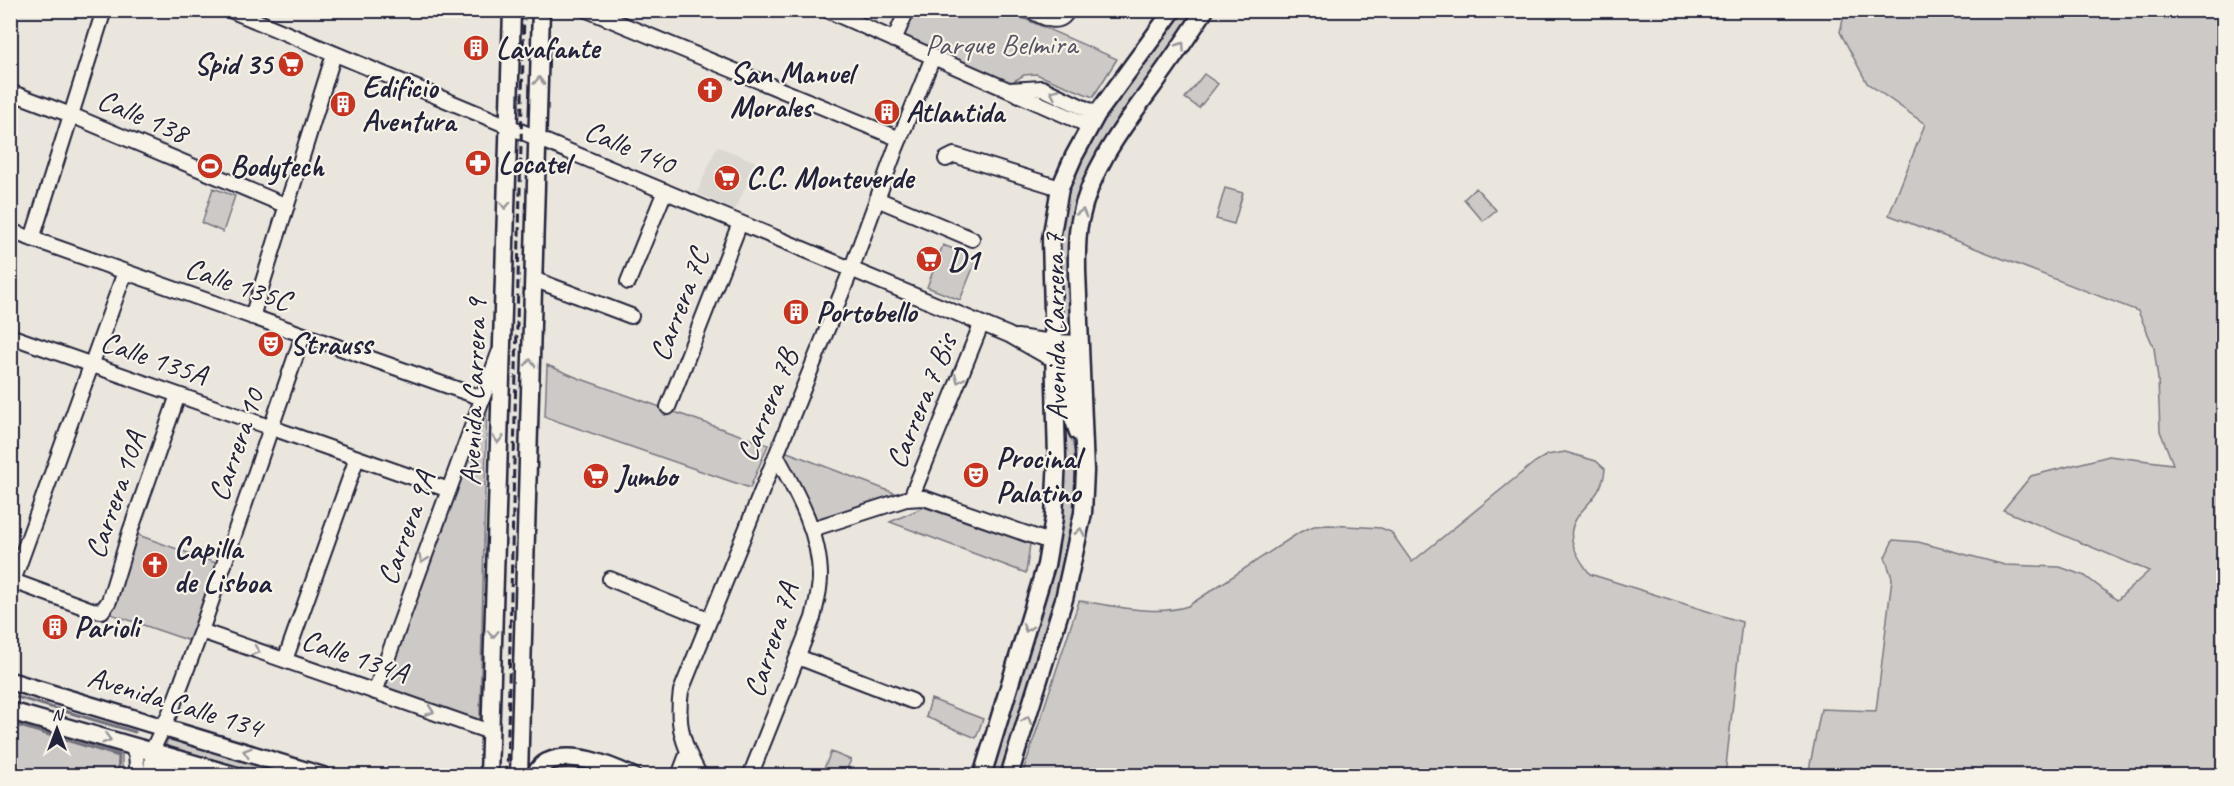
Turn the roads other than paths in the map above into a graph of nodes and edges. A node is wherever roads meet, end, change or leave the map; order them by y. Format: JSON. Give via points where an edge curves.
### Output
{"nodes":[{"id":1,"x":104,"y":10,"type":"edge"},
{"id":2,"x":230,"y":10,"type":"edge"},
{"id":3,"x":512,"y":10,"type":"edge"},
{"id":4,"x":541,"y":10,"type":"edge"},
{"id":5,"x":586,"y":10,"type":"edge"},
{"id":6,"x":907,"y":10,"type":"edge"},
{"id":7,"x":1029,"y":10,"type":"edge"},
{"id":8,"x":1173,"y":10,"type":"edge"},
{"id":9,"x":1205,"y":10,"type":"edge"},
{"id":10,"x":829,"y":11,"type":"edge"},
{"id":11,"x":1064,"y":15,"type":"edge"},
{"id":12,"x":894,"y":40,"type":"junction"},
{"id":13,"x":334,"y":54,"type":"junction"},
{"id":14,"x":933,"y":57,"type":"junction"},
{"id":15,"x":10,"y":92,"type":"edge"},
{"id":16,"x":71,"y":115,"type":"junction"},
{"id":17,"x":1094,"y":120,"type":"junction"},
{"id":18,"x":508,"y":126,"type":"junction"},
{"id":19,"x":537,"y":138,"type":"junction"},
{"id":20,"x":900,"y":139,"type":"junction"},
{"id":21,"x":946,"y":159,"type":"dead end"},
{"id":22,"x":1060,"y":188,"type":"junction"},
{"id":23,"x":665,"y":191,"type":"junction"},
{"id":24,"x":877,"y":199,"type":"junction"},
{"id":25,"x":287,"y":206,"type":"junction"},
{"id":26,"x":740,"y":223,"type":"junction"},
{"id":27,"x":10,"y":231,"type":"edge"},
{"id":28,"x":32,"y":239,"type":"junction"},
{"id":29,"x":972,"y":239,"type":"dead end"},
{"id":30,"x":851,"y":270,"type":"junction"},
{"id":31,"x":125,"y":272,"type":"junction"},
{"id":32,"x":533,"y":279,"type":"junction"},
{"id":33,"x":628,"y":282,"type":"dead end"},
{"id":34,"x":631,"y":316,"type":"dead end"},
{"id":35,"x":252,"y":317,"type":"junction"},
{"id":36,"x":981,"y":325,"type":"junction"},
{"id":37,"x":303,"y":335,"type":"junction"},
{"id":38,"x":10,"y":336,"type":"edge"},
{"id":39,"x":501,"y":349,"type":"junction"},
{"id":40,"x":1080,"y":350,"type":"junction"},
{"id":41,"x":1056,"y":353,"type":"junction"},
{"id":42,"x":92,"y":364,"type":"junction"},
{"id":43,"x":178,"y":395,"type":"junction"},
{"id":44,"x":482,"y":398,"type":"junction"},
{"id":45,"x":668,"y":407,"type":"dead end"},
{"id":46,"x":271,"y":428,"type":"junction"},
{"id":47,"x":1083,"y":446,"type":"junction"},
{"id":48,"x":776,"y":455,"type":"junction"},
{"id":49,"x":357,"y":458,"type":"junction"},
{"id":50,"x":449,"y":490,"type":"junction"},
{"id":51,"x":911,"y":498,"type":"junction"},
{"id":52,"x":812,"y":529,"type":"junction"},
{"id":53,"x":1050,"y":542,"type":"junction"},
{"id":54,"x":610,"y":579,"type":"dead end"},
{"id":55,"x":12,"y":581,"type":"edge"},
{"id":56,"x":708,"y":620,"type":"junction"},
{"id":57,"x":201,"y":631,"type":"junction"},
{"id":58,"x":798,"y":657,"type":"junction"},
{"id":59,"x":285,"y":660,"type":"junction"},
{"id":60,"x":10,"y":681,"type":"edge"},
{"id":61,"x":375,"y":692,"type":"junction"},
{"id":62,"x":912,"y":701,"type":"dead end"},
{"id":63,"x":10,"y":711,"type":"edge"},
{"id":64,"x":146,"y":722,"type":"junction"},
{"id":65,"x":163,"y":727,"type":"junction"},
{"id":66,"x":490,"y":732,"type":"junction"},
{"id":67,"x":131,"y":746,"type":"junction"},
{"id":68,"x":152,"y":751,"type":"junction"},
{"id":69,"x":688,"y":752,"type":"junction"},
{"id":70,"x":173,"y":758,"type":"junction"},
{"id":71,"x":232,"y":774,"type":"edge"},
{"id":72,"x":151,"y":775,"type":"edge"},
{"id":73,"x":138,"y":776,"type":"edge"},
{"id":74,"x":194,"y":776,"type":"edge"},
{"id":75,"x":323,"y":776,"type":"edge"},
{"id":76,"x":489,"y":776,"type":"edge"},
{"id":77,"x":519,"y":776,"type":"edge"},
{"id":78,"x":534,"y":776,"type":"edge"},
{"id":79,"x":632,"y":776,"type":"edge"},
{"id":80,"x":679,"y":776,"type":"edge"},
{"id":81,"x":700,"y":776,"type":"edge"},
{"id":82,"x":750,"y":776,"type":"edge"},
{"id":83,"x":982,"y":776,"type":"edge"},
{"id":84,"x":1009,"y":776,"type":"edge"}],
"edges":[{"from":1,"to":16,"type":"street"},
{"from":2,"to":13,"type":"street","name":"Calle 140"},
{"from":3,"to":18,"type":"main road","name":"Avenida Carrera 9"},
{"from":19,"to":4,"type":"main road","name":"Avenida Carrera 9","one_way":true},
{"from":5,"to":20,"type":"street"},
{"from":6,"to":12,"type":"street"},
{"from":7,"to":11,"type":"street","via":[[1051,20]]},
{"from":8,"to":17,"type":"main road","name":"Avenida Carrera 7"},
{"from":40,"to":9,"type":"main road","name":"Avenida Carrera 7","one_way":true,"via":[[1077,238],[1090,187],[1126,120]]},
{"from":10,"to":12,"type":"street"},
{"from":12,"to":14,"type":"street"},
{"from":13,"to":18,"type":"street","name":"Calle 140"},
{"from":13,"to":25,"type":"street"},
{"from":14,"to":17,"type":"street","via":[[1007,90],[1042,88]]},
{"from":14,"to":20,"type":"street","name":"Carrera 7B"},
{"from":15,"to":16,"type":"street","name":"Calle 138"},
{"from":16,"to":25,"type":"street","name":"Calle 138"},
{"from":16,"to":28,"type":"street"},
{"from":17,"to":22,"type":"main road","name":"Avenida Carrera 7"},
{"from":18,"to":19,"type":"street","name":"Calle 140"},
{"from":18,"to":39,"type":"main road","name":"Avenida Carrera 9","one_way":true},
{"from":19,"to":23,"type":"street","name":"Calle 140"},
{"from":19,"to":32,"type":"main road","name":"Avenida Carrera 9"},
{"from":20,"to":24,"type":"street","name":"Carrera 7B"},
{"from":21,"to":22,"type":"street","via":[[954,155]]},
{"from":22,"to":41,"type":"main road","name":"Avenida Carrera 7","via":[[1051,239]]},
{"from":23,"to":26,"type":"street","name":"Calle 140"},
{"from":23,"to":33,"type":"street"},
{"from":24,"to":29,"type":"street"},
{"from":24,"to":30,"type":"street","name":"Carrera 7B"},
{"from":25,"to":35,"type":"street"},
{"from":26,"to":30,"type":"street","name":"Calle 140"},
{"from":26,"to":45,"type":"street","name":"Carrera 7C"},
{"from":27,"to":28,"type":"street","name":"Calle 135C"},
{"from":28,"to":31,"type":"street","name":"Calle 135C"},
{"from":30,"to":36,"type":"street","name":"Calle 140"},
{"from":30,"to":48,"type":"street","name":"Carrera 7B"},
{"from":31,"to":35,"type":"street","name":"Calle 135C"},
{"from":31,"to":42,"type":"street"},
{"from":32,"to":34,"type":"street"},
{"from":77,"to":32,"type":"main road","name":"Avenida Carrera 9","one_way":true},
{"from":35,"to":37,"type":"street","name":"Calle 135C"},
{"from":36,"to":41,"type":"street","name":"Calle 140"},
{"from":36,"to":51,"type":"street","name":"Carrera 7 Bis","one_way":true},
{"from":37,"to":44,"type":"street","name":"Calle 135C"},
{"from":37,"to":46,"type":"street","name":"Carrera 10"},
{"from":38,"to":42,"type":"street","name":"Calle 135A"},
{"from":39,"to":44,"type":"street","name":"Carrera 9A"},
{"from":39,"to":66,"type":"main road","name":"Avenida Carrera 9","one_way":true},
{"from":40,"to":41,"type":"street","name":"Calle 140"},
{"from":40,"to":47,"type":"main road","name":"Avenida Carrera 7"},
{"from":41,"to":47,"type":"main road","via":[[1068,375],[1072,416]]},
{"from":41,"to":53,"type":"main road","name":"Avenida Carrera 7","via":[[1057,481]]},
{"from":42,"to":43,"type":"street","name":"Calle 135A"},
{"from":42,"to":55,"type":"street"},
{"from":43,"to":46,"type":"street","name":"Calle 135A"},
{"from":43,"to":55,"type":"street","name":"Carrera 10A","via":[[109,601],[102,611]]},
{"from":44,"to":50,"type":"street","name":"Carrera 9A"},
{"from":46,"to":49,"type":"street","name":"Calle 135A"},
{"from":46,"to":57,"type":"street","name":"Carrera 10"},
{"from":84,"to":47,"type":"main road","name":"Avenida Carrera 7","one_way":true,"via":[[1076,553],[1085,496]]},
{"from":48,"to":52,"type":"street","name":"Carrera 7A"},
{"from":48,"to":56,"type":"street","name":"Carrera 7B"},
{"from":49,"to":50,"type":"street","name":"Calle 135A"},
{"from":49,"to":59,"type":"street"},
{"from":50,"to":61,"type":"street","name":"Carrera 9A","one_way":true},
{"from":51,"to":52,"type":"street"},
{"from":51,"to":53,"type":"street","via":[[932,500]]},
{"from":52,"to":58,"type":"street","name":"Carrera 7A","via":[[819,593]]},
{"from":53,"to":83,"type":"main road","name":"Avenida Carrera 7","one_way":true},
{"from":54,"to":56,"type":"street"},
{"from":56,"to":69,"type":"street","name":"Carrera 7B","via":[[678,709],[680,733]]},
{"from":57,"to":59,"type":"street","name":"Calle 134A","one_way":true},
{"from":57,"to":65,"type":"street","name":"Carrera 10"},
{"from":58,"to":62,"type":"street"},
{"from":58,"to":82,"type":"street","name":"Carrera 7A"},
{"from":59,"to":61,"type":"street","name":"Calle 134A"},
{"from":60,"to":64,"type":"main road","name":"Avenida Calle 134"},
{"from":61,"to":66,"type":"street","name":"Calle 134A","one_way":true},
{"from":63,"to":67,"type":"main road","name":"Avenida Calle 134","one_way":true},
{"from":64,"to":65,"type":"main road","name":"Avenida Calle 134"},
{"from":64,"to":68,"type":"main road"},
{"from":65,"to":68,"type":"street","name":"Carrera 10"},
{"from":75,"to":65,"type":"main road","name":"Avenida Calle 134","one_way":true},
{"from":66,"to":76,"type":"main road","name":"Avenida Carrera 9"},
{"from":67,"to":68,"type":"main road","name":"Avenida Calle 134"},
{"from":67,"to":73,"type":"street"},
{"from":68,"to":70,"type":"main road","name":"Avenida Calle 134"},
{"from":68,"to":72,"type":"street","name":"Carrera 10"},
{"from":69,"to":80,"type":"street"},
{"from":69,"to":81,"type":"street"},
{"from":70,"to":71,"type":"main road","name":"Avenida Calle 134"},
{"from":70,"to":72,"type":"main road","via":[[161,763]]},
{"from":70,"to":74,"type":"main road"},
{"from":78,"to":79,"type":"main road","via":[[548,762],[562,758],[580,759]]}]}
